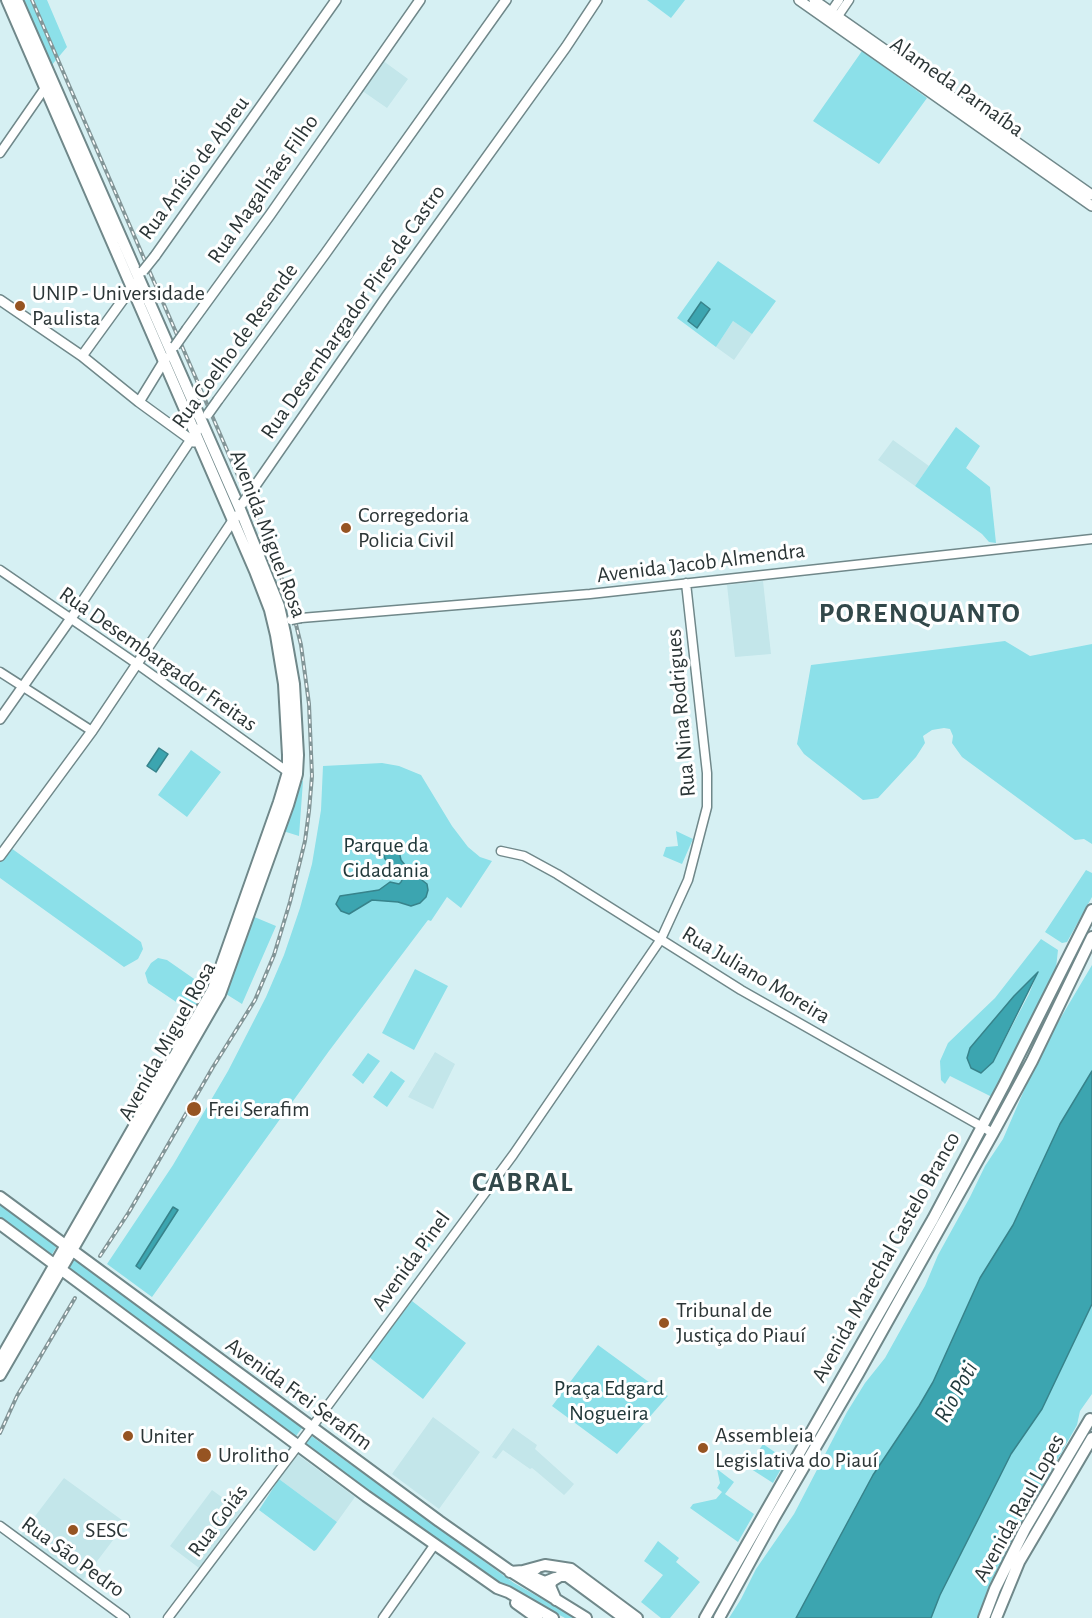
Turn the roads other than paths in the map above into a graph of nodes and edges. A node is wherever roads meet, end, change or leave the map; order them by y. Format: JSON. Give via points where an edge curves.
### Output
{"nodes":[{"id":1,"x":7,"y":0,"type":"edge"},
{"id":2,"x":17,"y":0,"type":"edge"},
{"id":3,"x":336,"y":0,"type":"edge"},
{"id":4,"x":420,"y":0,"type":"edge"},
{"id":5,"x":506,"y":0,"type":"edge"},
{"id":6,"x":597,"y":0,"type":"edge"},
{"id":7,"x":799,"y":0,"type":"edge"},
{"id":8,"x":814,"y":0,"type":"edge"},
{"id":9,"x":838,"y":0,"type":"edge"},
{"id":10,"x":849,"y":0,"type":"edge"},
{"id":11,"x":832,"y":18,"type":"junction"},
{"id":12,"x":45,"y":88,"type":"junction"},
{"id":13,"x":0,"y":153,"type":"edge"},
{"id":14,"x":1092,"y":195,"type":"edge"},
{"id":15,"x":1092,"y":206,"type":"edge"},
{"id":16,"x":138,"y":279,"type":"junction"},
{"id":17,"x":0,"y":300,"type":"edge"},
{"id":18,"x":170,"y":353,"type":"junction"},
{"id":19,"x":82,"y":356,"type":"junction"},
{"id":20,"x":139,"y":402,"type":"junction"},
{"id":21,"x":199,"y":427,"type":"junction"},
{"id":22,"x":241,"y":506,"type":"junction"},
{"id":23,"x":234,"y":519,"type":"junction"},
{"id":24,"x":1092,"y":539,"type":"edge"},
{"id":25,"x":0,"y":570,"type":"edge"},
{"id":26,"x":686,"y":583,"type":"junction"},
{"id":27,"x":71,"y":619,"type":"junction"},
{"id":28,"x":282,"y":621,"type":"junction"},
{"id":29,"x":137,"y":664,"type":"junction"},
{"id":30,"x":0,"y":672,"type":"edge"},
{"id":31,"x":23,"y":687,"type":"junction"},
{"id":32,"x":0,"y":719,"type":"edge"},
{"id":33,"x":92,"y":731,"type":"junction"},
{"id":34,"x":292,"y":773,"type":"junction"},
{"id":35,"x":273,"y":834,"type":"junction"},
{"id":36,"x":501,"y":850,"type":"dead end"},
{"id":37,"x":0,"y":856,"type":"edge"},
{"id":38,"x":1092,"y":910,"type":"edge"},
{"id":39,"x":1092,"y":937,"type":"edge"},
{"id":40,"x":660,"y":939,"type":"junction"},
{"id":41,"x":1019,"y":1055,"type":"junction"},
{"id":42,"x":1032,"y":1061,"type":"junction"},
{"id":43,"x":982,"y":1126,"type":"junction"},
{"id":44,"x":993,"y":1132,"type":"junction"},
{"id":45,"x":0,"y":1197,"type":"edge"},
{"id":46,"x":0,"y":1224,"type":"edge"},
{"id":47,"x":85,"y":1229,"type":"junction"},
{"id":48,"x":68,"y":1249,"type":"junction"},
{"id":49,"x":921,"y":1250,"type":"junction"},
{"id":50,"x":58,"y":1267,"type":"junction"},
{"id":51,"x":93,"y":1267,"type":"junction"},
{"id":52,"x":0,"y":1359,"type":"edge"},
{"id":53,"x":0,"y":1375,"type":"edge"},
{"id":54,"x":1091,"y":1416,"type":"edge"},
{"id":55,"x":312,"y":1427,"type":"junction"},
{"id":56,"x":1092,"y":1438,"type":"edge"},
{"id":57,"x":298,"y":1447,"type":"junction"},
{"id":58,"x":769,"y":1516,"type":"junction"},
{"id":59,"x":0,"y":1526,"type":"edge"},
{"id":60,"x":435,"y":1544,"type":"junction"},
{"id":61,"x":542,"y":1565,"type":"junction"},
{"id":62,"x":510,"y":1572,"type":"junction"},
{"id":63,"x":550,"y":1580,"type":"junction"},
{"id":64,"x":496,"y":1588,"type":"junction"},
{"id":65,"x":556,"y":1600,"type":"junction"},
{"id":66,"x":584,"y":1616,"type":"edge"},
{"id":67,"x":706,"y":1616,"type":"edge"},
{"id":68,"x":553,"y":1617,"type":"edge"},
{"id":69,"x":125,"y":1618,"type":"edge"},
{"id":70,"x":168,"y":1618,"type":"edge"},
{"id":71,"x":383,"y":1618,"type":"edge"},
{"id":72,"x":537,"y":1618,"type":"edge"},
{"id":73,"x":624,"y":1618,"type":"edge"},
{"id":74,"x":637,"y":1618,"type":"edge"},
{"id":75,"x":718,"y":1618,"type":"edge"},
{"id":76,"x":984,"y":1618,"type":"edge"},
{"id":77,"x":996,"y":1618,"type":"edge"}],
"edges":[{"from":1,"to":12,"type":"main road","name":"Avenida Miguel Rosa"},
{"from":2,"to":16,"type":"main road","name":"Avenida Miguel Rosa"},
{"from":3,"to":16,"type":"main road","name":"Rua Anísio de Abreu","bridge":true},
{"from":4,"to":18,"type":"main road","name":"Rua Magalhães Filho","bridge":true},
{"from":5,"to":21,"type":"main road","name":"Rua Coelho de Resende","bridge":true},
{"from":6,"to":22,"type":"main road","name":"Rua Desembargador Pires de Castro","bridge":true},
{"from":7,"to":11,"type":"main road","name":"Alameda Parnaíba"},
{"from":8,"to":11,"type":"main road","name":"Alameda Parnaíba"},
{"from":9,"to":11,"type":"street"},
{"from":10,"to":11,"type":"street"},
{"from":11,"to":14,"type":"main road"},
{"from":11,"to":15,"type":"main road","name":"Alameda Parnaíba"},
{"from":12,"to":13,"type":"street"},
{"from":12,"to":16,"type":"main road","name":"Avenida Miguel Rosa"},
{"from":16,"to":18,"type":"main road","name":"Avenida Miguel Rosa"},
{"from":16,"to":19,"type":"main road","name":"Rua Anísio de Abreu"},
{"from":17,"to":19,"type":"main road"},
{"from":18,"to":20,"type":"main road","name":"Rua Magalhães Filho"},
{"from":18,"to":21,"type":"main road","name":"Avenida Miguel Rosa"},
{"from":19,"to":20,"type":"main road"},
{"from":20,"to":21,"type":"main road"},
{"from":21,"to":22,"type":"main road","name":"Avenida Miguel Rosa"},
{"from":21,"to":23,"type":"main road","name":"Avenida Miguel Rosa","via":[[204,449]]},
{"from":21,"to":27,"type":"main road","name":"Rua Coelho de Resende"},
{"from":22,"to":23,"type":"main road","name":"Rua Desembargador Pires de Castro"},
{"from":22,"to":28,"type":"main road","name":"Avenida Miguel Rosa"},
{"from":23,"to":28,"type":"main road","name":"Avenida Miguel Rosa"},
{"from":23,"to":29,"type":"main road","name":"Rua Desembargador Pires de Castro"},
{"from":24,"to":26,"type":"street","name":"Avenida Jacob Almendra"},
{"from":25,"to":27,"type":"street","name":"Rua Desembargador Freitas"},
{"from":26,"to":28,"type":"street","name":"Avenida Jacob Almendra","bridge":true},
{"from":26,"to":40,"type":"street","name":"Rua Nina Rodrigues","via":[[707,773],[707,807],[688,880]]},
{"from":27,"to":29,"type":"street","name":"Rua Desembargador Freitas"},
{"from":27,"to":31,"type":"main road","name":"Rua Coelho de Resende"},
{"from":28,"to":34,"type":"main road","name":"Avenida Miguel Rosa"},
{"from":29,"to":33,"type":"main road","name":"Rua Desembargador Pires de Castro"},
{"from":29,"to":34,"type":"street","name":"Rua Desembargador Freitas"},
{"from":30,"to":31,"type":"street"},
{"from":31,"to":32,"type":"main road","name":"Rua Coelho de Resende"},
{"from":31,"to":33,"type":"street"},
{"from":33,"to":37,"type":"main road","name":"Rua Desembargador Pires de Castro"},
{"from":34,"to":35,"type":"main road","name":"Avenida Miguel Rosa"},
{"from":35,"to":47,"type":"main road","name":"Avenida Miguel Rosa","via":[[220,994]]},
{"from":35,"to":48,"type":"main road","name":"Avenida Miguel Rosa","via":[[213,989]]},
{"from":36,"to":40,"type":"street","name":"Rua Juliano Moreira","via":[[524,856]]},
{"from":38,"to":41,"type":"main road","name":"Avenida Marechal Castelo Branco"},
{"from":39,"to":42,"type":"main road","name":"Avenida Marechal Castelo Branco"},
{"from":40,"to":43,"type":"street","name":"Rua Juliano Moreira","via":[[741,990]]},
{"from":40,"to":55,"type":"street","name":"Avenida Pinel","via":[[513,1155]]},
{"from":41,"to":42,"type":"main road"},
{"from":41,"to":43,"type":"main road","name":"Avenida Marechal Castelo Branco"},
{"from":42,"to":44,"type":"main road","name":"Avenida Marechal Castelo Branco"},
{"from":43,"to":44,"type":"street","name":"Rua Juliano Moreira"},
{"from":43,"to":49,"type":"main road","name":"Avenida Marechal Castelo Branco"},
{"from":44,"to":49,"type":"main road","name":"Avenida Marechal Castelo Branco"},
{"from":45,"to":48,"type":"main road","name":"Avenida Frei Serafim"},
{"from":46,"to":50,"type":"main road","name":"Avenida Frei Serafim"},
{"from":47,"to":48,"type":"main road","name":"Avenida Miguel Rosa"},
{"from":47,"to":51,"type":"main road","via":[[83,1247]]},
{"from":48,"to":50,"type":"main road","name":"Avenida Miguel Rosa"},
{"from":48,"to":51,"type":"main road","name":"Avenida Frei Serafim"},
{"from":49,"to":58,"type":"main road","name":"Avenida Marechal Castelo Branco"},
{"from":50,"to":52,"type":"main road","name":"Avenida Miguel Rosa"},
{"from":50,"to":53,"type":"main road","name":"Avenida Miguel Rosa"},
{"from":50,"to":57,"type":"main road","name":"Avenida Frei Serafim"},
{"from":51,"to":55,"type":"main road","name":"Avenida Frei Serafim"},
{"from":54,"to":76,"type":"main road","name":"Avenida Raul Lopes","via":[[1025,1529]]},
{"from":55,"to":57,"type":"street","name":"Avenida Pinel"},
{"from":55,"to":62,"type":"main road","name":"Avenida Frei Serafim"},
{"from":56,"to":77,"type":"main road","name":"Avenida Raul Lopes","via":[[1018,1562]]},
{"from":57,"to":60,"type":"main road","name":"Avenida Frei Serafim"},
{"from":57,"to":70,"type":"street","name":"Rua Goiás"},
{"from":58,"to":67,"type":"main road","name":"Avenida Marechal Castelo Branco"},
{"from":58,"to":75,"type":"main road","name":"Avenida Marechal Castelo Branco"},
{"from":59,"to":69,"type":"street","name":"Rua São Pedro"},
{"from":60,"to":64,"type":"main road","name":"Avenida Frei Serafim"},
{"from":60,"to":71,"type":"street"},
{"from":61,"to":62,"type":"main road"},
{"from":61,"to":63,"type":"main road"},
{"from":61,"to":74,"type":"main road","via":[[571,1569]]},
{"from":62,"to":65,"type":"main road","name":"Avenida Frei Serafim"},
{"from":63,"to":65,"type":"main road"},
{"from":63,"to":73,"type":"main road","via":[[567,1576]]},
{"from":64,"to":68,"type":"main road","name":"Avenida Frei Serafim"},
{"from":64,"to":72,"type":"main road"},
{"from":65,"to":66,"type":"main road","name":"Avenida Frei Serafim"}]}
